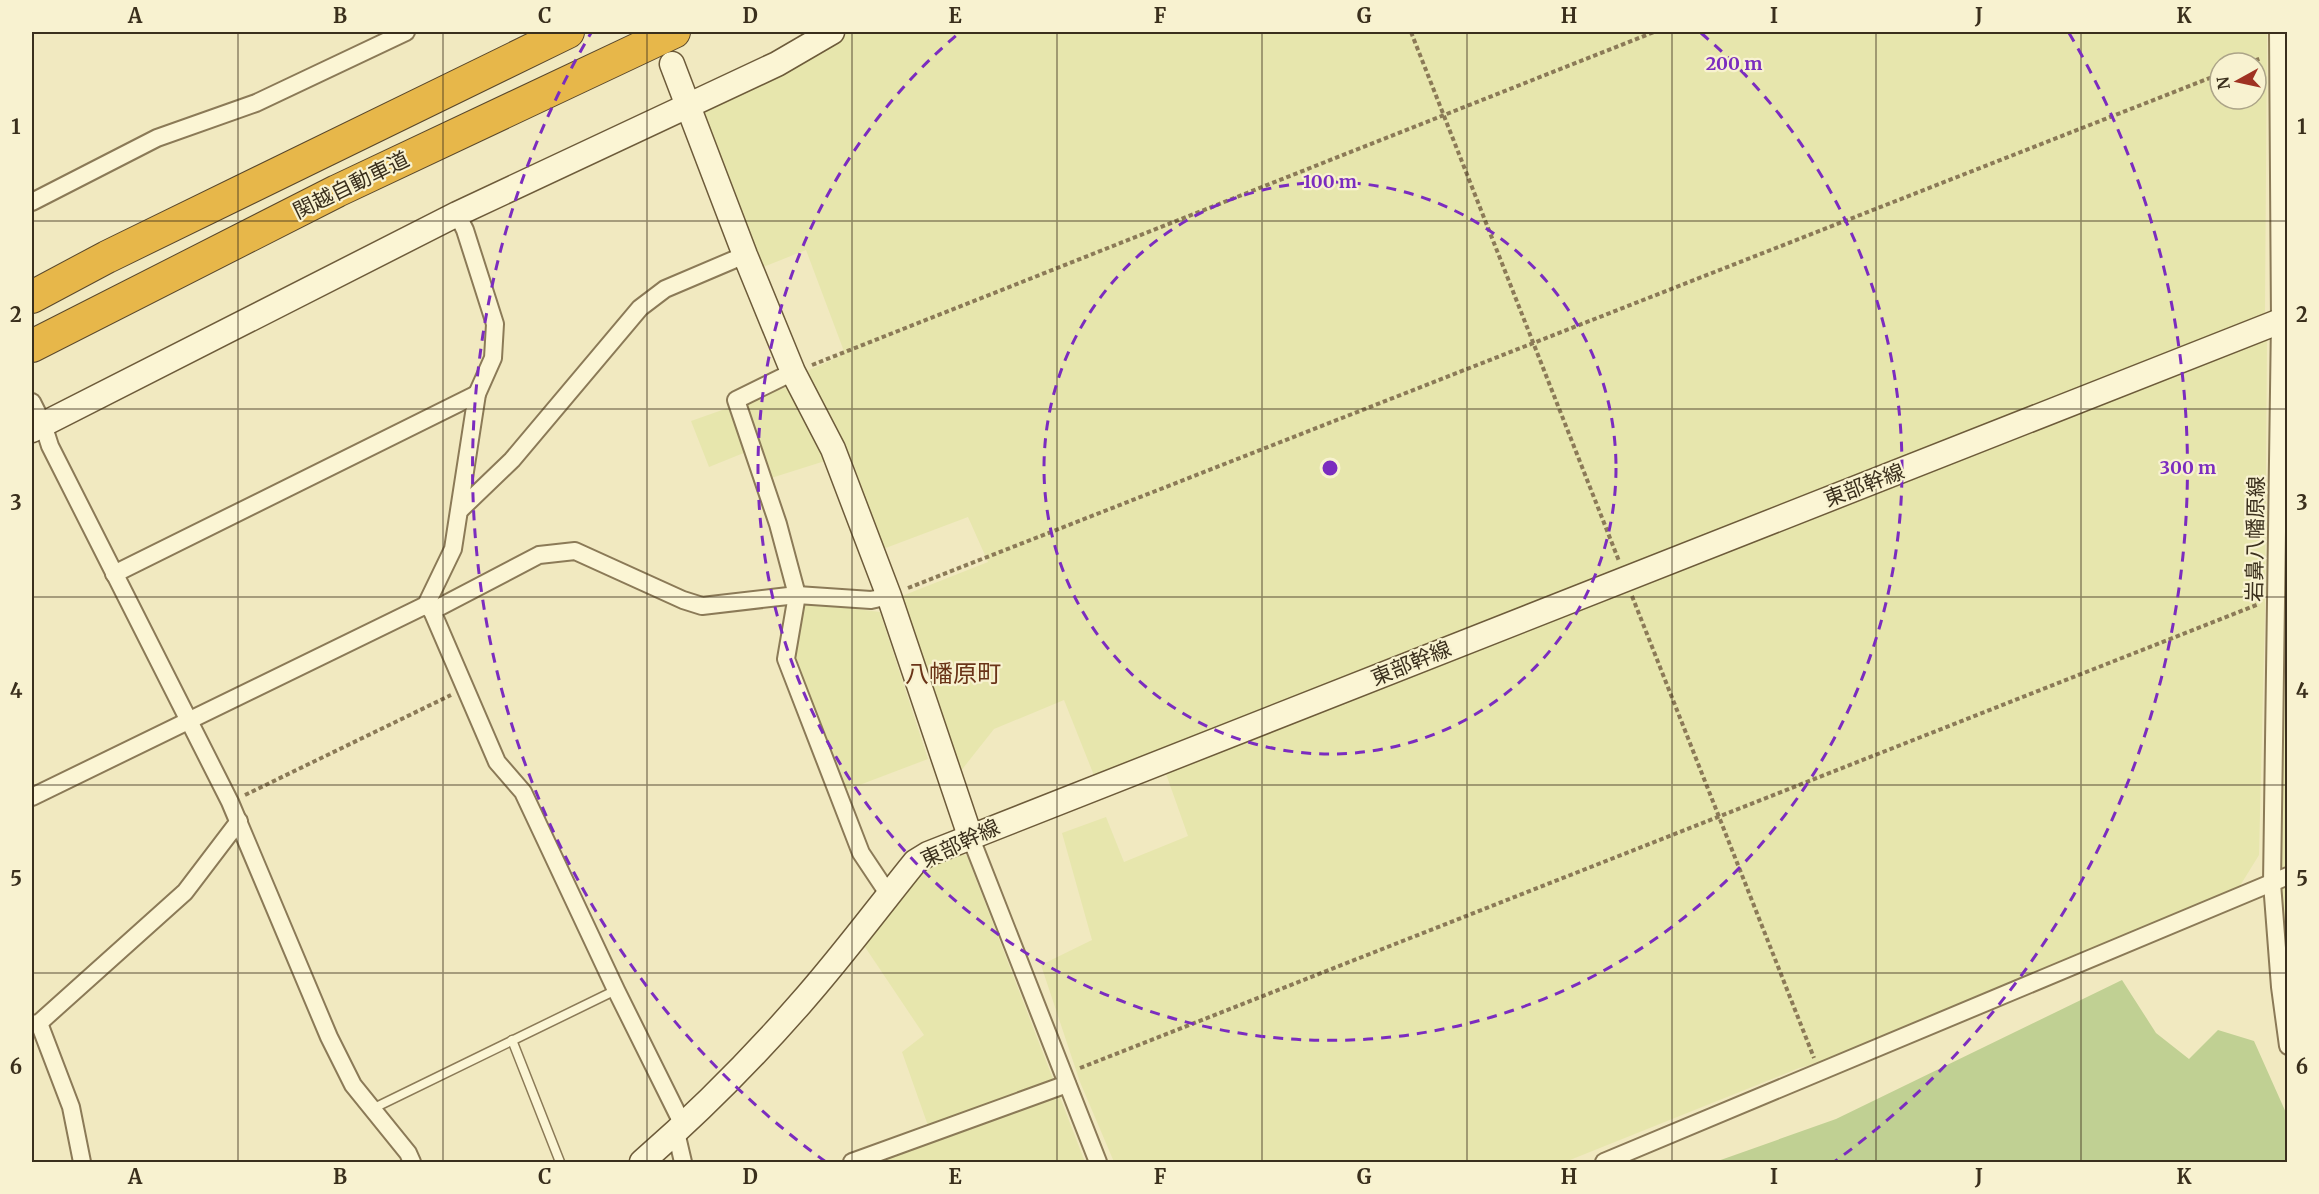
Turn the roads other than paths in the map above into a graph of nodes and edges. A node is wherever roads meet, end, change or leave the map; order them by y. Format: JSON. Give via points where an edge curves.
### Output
{"nodes":[{"id":1,"x":406,"y":32,"type":"edge"},
{"id":2,"x":568,"y":32,"type":"edge"},
{"id":3,"x":674,"y":32,"type":"edge"},
{"id":4,"x":832,"y":32,"type":"edge"},
{"id":5,"x":2278,"y":32,"type":"edge"},
{"id":6,"x":2283,"y":50,"type":"edge"},
{"id":7,"x":672,"y":64,"type":"dead end"},
{"id":8,"x":688,"y":105,"type":"junction"},
{"id":9,"x":32,"y":202,"type":"edge"},
{"id":10,"x":457,"y":214,"type":"junction"},
{"id":11,"x":745,"y":255,"type":"junction"},
{"id":12,"x":32,"y":297,"type":"edge"},
{"id":13,"x":2284,"y":320,"type":"edge"},
{"id":14,"x":32,"y":346,"type":"edge"},
{"id":15,"x":793,"y":372,"type":"junction"},
{"id":16,"x":477,"y":394,"type":"junction"},
{"id":17,"x":32,"y":402,"type":"edge"},
{"id":18,"x":37,"y":427,"type":"edge"},
{"id":19,"x":461,"y":509,"type":"junction"},
{"id":20,"x":114,"y":574,"type":"junction"},
{"id":21,"x":797,"y":595,"type":"junction"},
{"id":22,"x":889,"y":596,"type":"junction"},
{"id":23,"x":429,"y":608,"type":"junction"},
{"id":24,"x":189,"y":720,"type":"junction"},
{"id":25,"x":32,"y":798,"type":"edge"},
{"id":26,"x":238,"y":821,"type":"junction"},
{"id":27,"x":970,"y":836,"type":"junction"},
{"id":28,"x":2280,"y":879,"type":"edge"},
{"id":29,"x":889,"y":895,"type":"junction"},
{"id":30,"x":616,"y":990,"type":"junction"},
{"id":31,"x":35,"y":1024,"type":"edge"},
{"id":32,"x":512,"y":1040,"type":"junction"},
{"id":33,"x":2288,"y":1046,"type":"edge"},
{"id":34,"x":1065,"y":1079,"type":"junction"},
{"id":35,"x":372,"y":1109,"type":"junction"},
{"id":36,"x":680,"y":1129,"type":"junction"},
{"id":37,"x":82,"y":1162,"type":"edge"},
{"id":38,"x":412,"y":1162,"type":"edge"},
{"id":39,"x":560,"y":1162,"type":"edge"},
{"id":40,"x":642,"y":1162,"type":"edge"},
{"id":41,"x":683,"y":1162,"type":"edge"},
{"id":42,"x":852,"y":1162,"type":"edge"},
{"id":43,"x":1098,"y":1162,"type":"edge"},
{"id":44,"x":1604,"y":1162,"type":"edge"}],
"edges":[{"from":1,"to":9,"type":"street","via":[[256,103],[157,138]]},
{"from":2,"to":12,"type":"highway","name":"関越自動車道"},
{"from":3,"to":14,"type":"highway","name":"関越自動車道","via":[[336,191]]},
{"from":4,"to":8,"type":"street","via":[[777,64]]},
{"from":5,"to":6,"type":"street","name":"岩鼻八幡原線"},
{"from":6,"to":13,"type":"street","name":"岩鼻八幡原線"},
{"from":7,"to":8,"type":"street"},
{"from":8,"to":10,"type":"street"},
{"from":8,"to":11,"type":"street"},
{"from":10,"to":16,"type":"street","via":[[495,324],[493,358]]},
{"from":10,"to":18,"type":"street"},
{"from":11,"to":15,"type":"street"},
{"from":11,"to":19,"type":"street","via":[[665,289],[640,308],[512,460]]},
{"from":13,"to":27,"type":"street","name":"東部幹線"},
{"from":13,"to":28,"type":"street","name":"岩鼻八幡原線","via":[[2276,597]]},
{"from":15,"to":21,"type":"street","via":[[736,400],[778,524]]},
{"from":15,"to":22,"type":"street","via":[[832,449]]},
{"from":16,"to":19,"type":"street"},
{"from":16,"to":20,"type":"street"},
{"from":17,"to":18,"type":"street"},
{"from":18,"to":20,"type":"street"},
{"from":19,"to":23,"type":"street","via":[[453,549]]},
{"from":20,"to":24,"type":"street"},
{"from":21,"to":22,"type":"street","via":[[872,600]]},
{"from":21,"to":23,"type":"street","via":[[702,606],[575,551],[539,555]]},
{"from":21,"to":29,"type":"street","via":[[786,659],[861,853]]},
{"from":22,"to":27,"type":"street"},
{"from":23,"to":24,"type":"street"},
{"from":23,"to":30,"type":"street","via":[[497,762],[524,792]]},
{"from":24,"to":25,"type":"street"},
{"from":24,"to":26,"type":"street"},
{"from":26,"to":31,"type":"street","via":[[185,892]]},
{"from":26,"to":35,"type":"street","via":[[329,1037],[353,1085]]},
{"from":27,"to":29,"type":"street","name":"東部幹線","via":[[915,862]]},
{"from":27,"to":34,"type":"street"},
{"from":28,"to":33,"type":"street","name":"岩鼻八幡原線","via":[[2280,987]]},
{"from":28,"to":44,"type":"street"},
{"from":29,"to":36,"type":"street","name":"東部幹線","via":[[802,1002]]},
{"from":30,"to":32,"type":"lane"},
{"from":30,"to":36,"type":"street"},
{"from":31,"to":37,"type":"street","via":[[69,1099]]},
{"from":32,"to":35,"type":"lane"},
{"from":32,"to":39,"type":"lane"},
{"from":34,"to":42,"type":"street"},
{"from":34,"to":43,"type":"street"},
{"from":35,"to":38,"type":"street"},
{"from":36,"to":40,"type":"street","name":"東部幹線"},
{"from":36,"to":41,"type":"street"}]}
